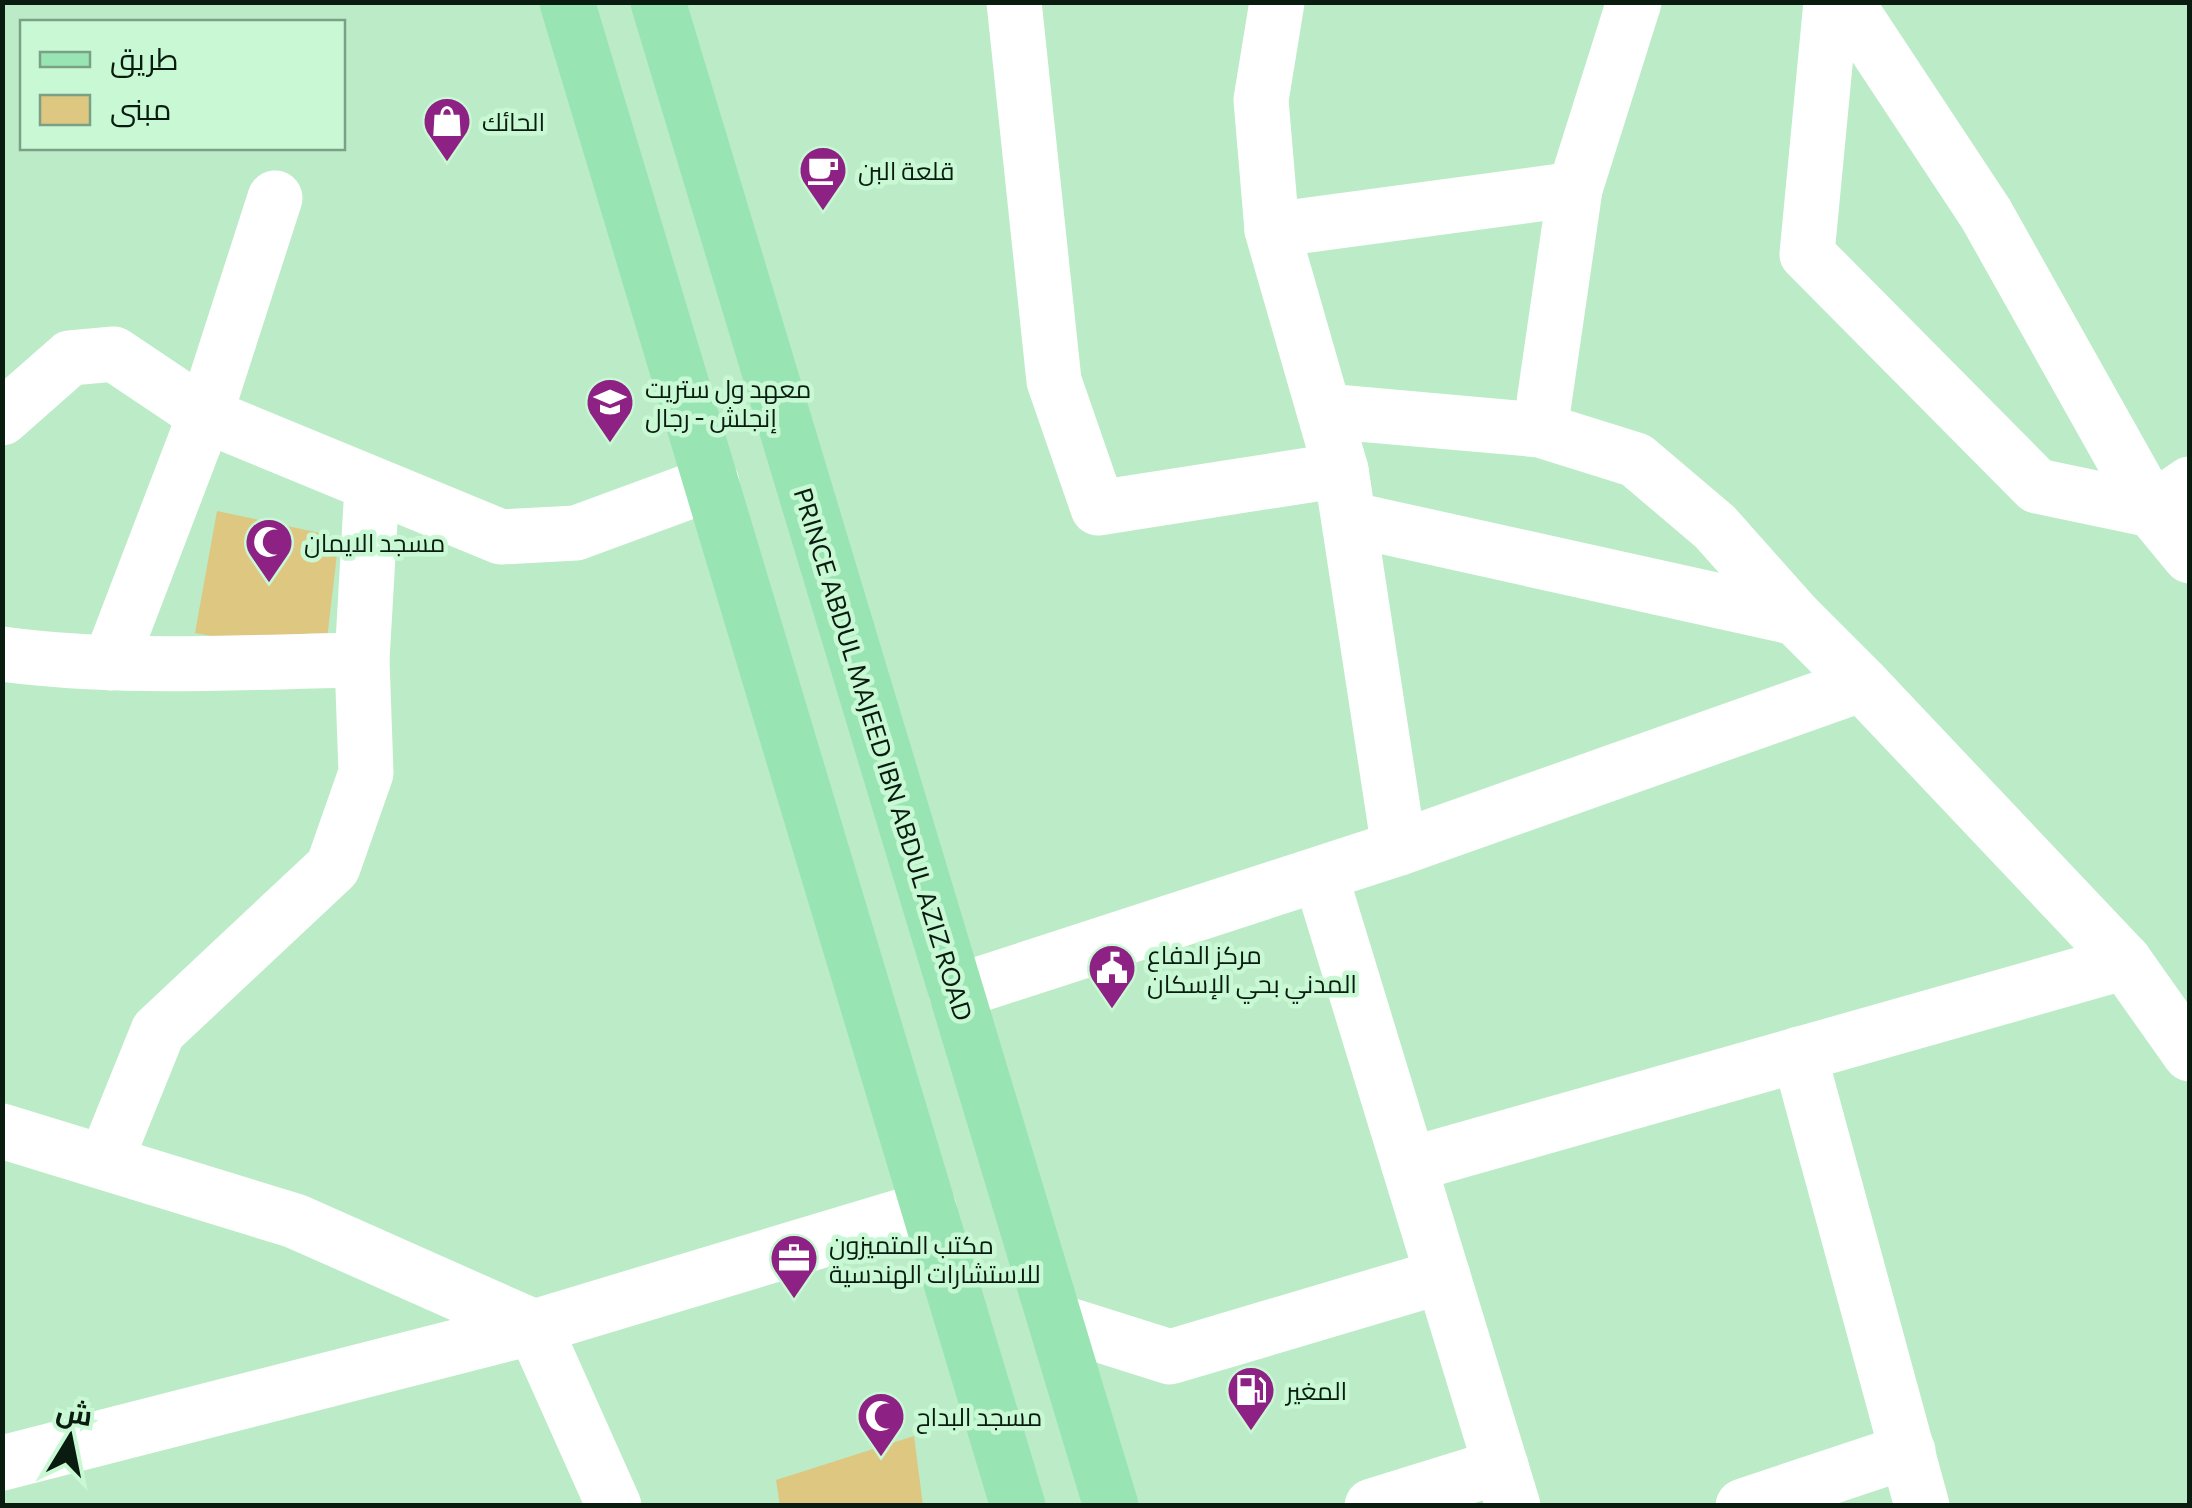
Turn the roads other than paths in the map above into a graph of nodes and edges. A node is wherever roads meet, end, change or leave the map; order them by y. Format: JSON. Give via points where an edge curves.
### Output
{"nodes":[{"id":1,"x":567,"y":2,"type":"edge"},
{"id":2,"x":658,"y":2,"type":"edge"},
{"id":3,"x":1014,"y":2,"type":"edge"},
{"id":4,"x":1262,"y":2,"type":"edge"},
{"id":5,"x":1634,"y":2,"type":"edge"},
{"id":6,"x":1830,"y":2,"type":"edge"},
{"id":7,"x":1846,"y":2,"type":"edge"},
{"id":8,"x":1277,"y":3,"type":"edge"},
{"id":9,"x":1575,"y":189,"type":"junction"},
{"id":10,"x":275,"y":198,"type":"dead end"},
{"id":11,"x":1272,"y":230,"type":"junction"},
{"id":12,"x":1324,"y":411,"type":"junction"},
{"id":13,"x":205,"y":415,"type":"junction"},
{"id":14,"x":2,"y":418,"type":"edge"},
{"id":15,"x":1540,"y":430,"type":"junction"},
{"id":16,"x":712,"y":483,"type":"junction"},
{"id":17,"x":372,"y":486,"type":"junction"},
{"id":18,"x":1345,"y":494,"type":"junction"},
{"id":19,"x":2171,"y":497,"type":"edge"},
{"id":20,"x":2190,"y":556,"type":"edge"},
{"id":21,"x":1796,"y":618,"type":"junction"},
{"id":22,"x":2,"y":654,"type":"edge"},
{"id":23,"x":362,"y":660,"type":"junction"},
{"id":24,"x":110,"y":663,"type":"junction"},
{"id":25,"x":1862,"y":684,"type":"junction"},
{"id":26,"x":1399,"y":848,"type":"junction"},
{"id":27,"x":1320,"y":874,"type":"junction"},
{"id":28,"x":2126,"y":962,"type":"junction"},
{"id":29,"x":956,"y":992,"type":"junction"},
{"id":30,"x":1799,"y":1054,"type":"junction"},
{"id":31,"x":2190,"y":1054,"type":"edge"},
{"id":32,"x":2,"y":1131,"type":"edge"},
{"id":33,"x":105,"y":1162,"type":"junction"},
{"id":34,"x":1409,"y":1165,"type":"junction"},
{"id":35,"x":929,"y":1208,"type":"junction"},
{"id":36,"x":1442,"y":1276,"type":"junction"},
{"id":37,"x":1056,"y":1320,"type":"junction"},
{"id":38,"x":534,"y":1327,"type":"junction"},
{"id":39,"x":1908,"y":1452,"type":"junction"},
{"id":40,"x":2,"y":1463,"type":"edge"},
{"id":41,"x":1507,"y":1486,"type":"edge"},
{"id":42,"x":614,"y":1506,"type":"edge"},
{"id":43,"x":1018,"y":1506,"type":"edge"},
{"id":44,"x":1112,"y":1506,"type":"edge"},
{"id":45,"x":1372,"y":1506,"type":"edge"},
{"id":46,"x":1743,"y":1506,"type":"edge"},
{"id":47,"x":1922,"y":1506,"type":"edge"}],
"edges":[{"from":1,"to":16,"type":"main road"},
{"from":2,"to":29,"type":"main road","name":"PRINCE ABDUL MAJEED IBN ABDUL AZIZ ROAD"},
{"from":3,"to":18,"type":"street","via":[[1054,381],[1098,508]]},
{"from":4,"to":8,"type":"street"},
{"from":5,"to":9,"type":"street"},
{"from":6,"to":19,"type":"street","via":[[1807,254],[2037,486]]},
{"from":7,"to":19,"type":"street"},
{"from":8,"to":11,"type":"street","via":[[1261,100]]},
{"from":9,"to":11,"type":"street"},
{"from":9,"to":15,"type":"street"},
{"from":10,"to":13,"type":"street"},
{"from":11,"to":12,"type":"street"},
{"from":12,"to":15,"type":"street"},
{"from":12,"to":18,"type":"street"},
{"from":13,"to":14,"type":"street","via":[[114,354],[70,358]]},
{"from":13,"to":17,"type":"street"},
{"from":13,"to":24,"type":"street"},
{"from":15,"to":21,"type":"street","via":[[1636,460],[1715,527]]},
{"from":16,"to":17,"type":"street","via":[[576,532],[500,536]]},
{"from":16,"to":35,"type":"main road"},
{"from":17,"to":23,"type":"street"},
{"from":18,"to":21,"type":"street"},
{"from":18,"to":26,"type":"street"},
{"from":19,"to":20,"type":"street"},
{"from":21,"to":25,"type":"street"},
{"from":22,"to":24,"type":"street"},
{"from":23,"to":24,"type":"street"},
{"from":23,"to":33,"type":"street","via":[[366,773],[333,866],[158,1031]]},
{"from":25,"to":26,"type":"street"},
{"from":25,"to":28,"type":"street"},
{"from":26,"to":27,"type":"street"},
{"from":27,"to":29,"type":"street"},
{"from":27,"to":34,"type":"street"},
{"from":28,"to":30,"type":"street"},
{"from":28,"to":31,"type":"street"},
{"from":29,"to":37,"type":"main road","name":"PRINCE ABDUL MAJEED IBN ABDUL AZIZ ROAD"},
{"from":30,"to":34,"type":"street"},
{"from":30,"to":39,"type":"street"},
{"from":32,"to":33,"type":"street"},
{"from":33,"to":38,"type":"street","via":[[295,1221]]},
{"from":34,"to":36,"type":"street"},
{"from":35,"to":38,"type":"street"},
{"from":35,"to":43,"type":"main road"},
{"from":36,"to":37,"type":"street","via":[[1170,1357]]},
{"from":36,"to":41,"type":"street"},
{"from":37,"to":44,"type":"main road","name":"PRINCE ABDUL MAJEED IBN ABDUL AZIZ ROAD"},
{"from":38,"to":40,"type":"street"},
{"from":38,"to":42,"type":"street"},
{"from":39,"to":46,"type":"street"},
{"from":39,"to":47,"type":"street"},
{"from":41,"to":45,"type":"street"}]}
